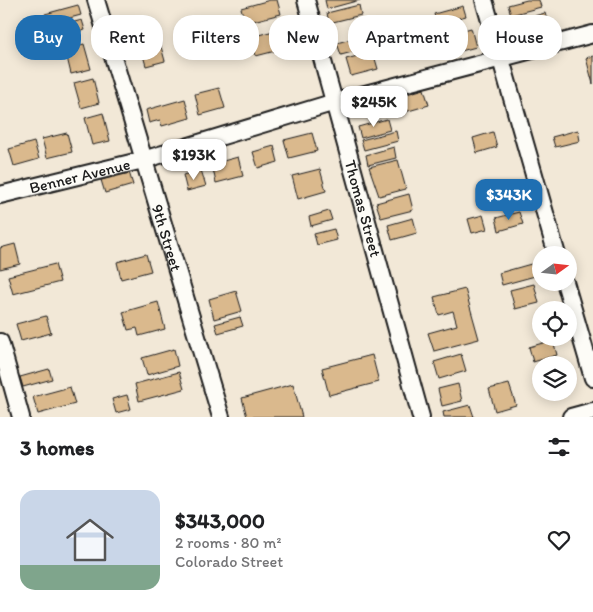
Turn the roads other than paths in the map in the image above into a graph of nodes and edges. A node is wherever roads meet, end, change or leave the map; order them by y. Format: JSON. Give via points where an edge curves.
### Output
{"nodes":[{"id":1,"x":96,"y":0,"type":"edge"},
{"id":2,"x":306,"y":0,"type":"edge"},
{"id":3,"x":484,"y":0,"type":"edge"},
{"id":4,"x":488,"y":15,"type":"edge"},
{"id":5,"x":593,"y":34,"type":"edge"},
{"id":6,"x":562,"y":42,"type":"edge"},
{"id":7,"x":496,"y":60,"type":"edge"},
{"id":8,"x":500,"y":60,"type":"edge"},
{"id":9,"x":335,"y":102,"type":"junction"},
{"id":10,"x":143,"y":160,"type":"junction"},
{"id":11,"x":0,"y":195,"type":"edge"},
{"id":12,"x":554,"y":246,"type":"edge"},
{"id":13,"x":568,"y":291,"type":"edge"},
{"id":14,"x":0,"y":342,"type":"edge"},
{"id":15,"x":593,"y":378,"type":"edge"},
{"id":16,"x":593,"y":411,"type":"edge"},
{"id":17,"x":21,"y":417,"type":"edge"},
{"id":18,"x":221,"y":417,"type":"edge"},
{"id":19,"x":421,"y":417,"type":"edge"},
{"id":20,"x":571,"y":417,"type":"edge"}],
"edges":[{"from":1,"to":10,"type":"street","name":"9th Street"},
{"from":2,"to":9,"type":"street","name":"Thomas Street"},
{"from":3,"to":4,"type":"street"},
{"from":5,"to":6,"type":"street","name":"Benner Avenue"},
{"from":7,"to":9,"type":"street","name":"Benner Avenue"},
{"from":8,"to":12,"type":"street"},
{"from":9,"to":10,"type":"street","name":"Benner Avenue"},
{"from":9,"to":19,"type":"street","name":"Thomas Street"},
{"from":10,"to":11,"type":"street","name":"Benner Avenue"},
{"from":10,"to":18,"type":"street","name":"9th Street"},
{"from":13,"to":15,"type":"street"},
{"from":14,"to":17,"type":"street"},
{"from":16,"to":20,"type":"street"}]}
